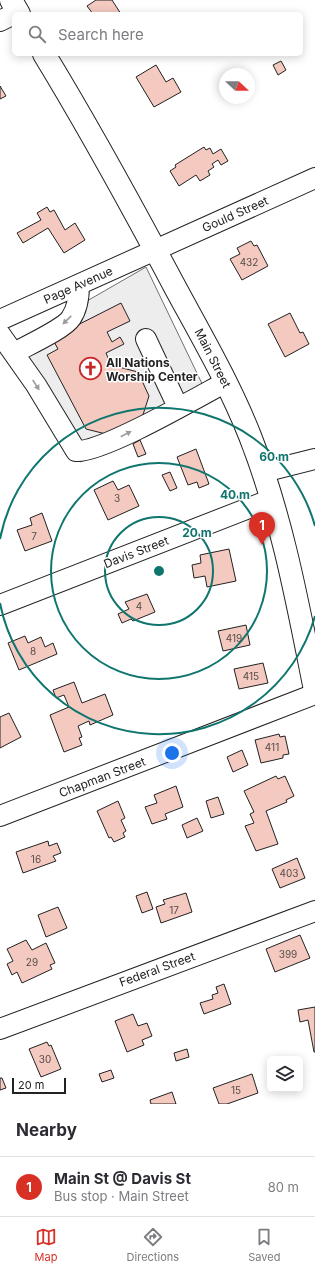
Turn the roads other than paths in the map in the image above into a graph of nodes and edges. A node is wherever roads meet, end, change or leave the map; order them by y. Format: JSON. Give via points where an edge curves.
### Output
{"nodes":[{"id":1,"x":45,"y":56,"type":"edge"},
{"id":2,"x":315,"y":178,"type":"edge"},
{"id":3,"x":156,"y":250,"type":"junction"},
{"id":4,"x":79,"y":285,"type":"junction"},
{"id":5,"x":0,"y":320,"type":"edge"},
{"id":6,"x":0,"y":334,"type":"edge"},
{"id":7,"x":146,"y":339,"type":"dead end"},
{"id":8,"x":14,"y":353,"type":"junction"},
{"id":9,"x":226,"y":382,"type":"junction"},
{"id":10,"x":178,"y":407,"type":"junction"},
{"id":11,"x":315,"y":459,"type":"edge"},
{"id":12,"x":263,"y":472,"type":"junction"},
{"id":13,"x":272,"y":500,"type":"junction"},
{"id":14,"x":0,"y":605,"type":"edge"},
{"id":15,"x":309,"y":625,"type":"edge"},
{"id":16,"x":315,"y":690,"type":"edge"},
{"id":17,"x":315,"y":694,"type":"edge"},
{"id":18,"x":0,"y":816,"type":"edge"},
{"id":19,"x":315,"y":911,"type":"edge"},
{"id":20,"x":0,"y":1029,"type":"edge"}],
"edges":[{"from":1,"to":3,"type":"main road","name":"Main Street"},
{"from":2,"to":3,"type":"street","name":"Gould Street"},
{"from":3,"to":4,"type":"street","name":"Page Avenue"},
{"from":3,"to":9,"type":"main road","name":"Main Street"},
{"from":4,"to":5,"type":"street","name":"Page Avenue"},
{"from":4,"to":8,"type":"street","one_way":true,"via":[[78,300],[71,318]]},
{"from":6,"to":8,"type":"street"},
{"from":7,"to":10,"type":"street"},
{"from":8,"to":10,"type":"street","one_way":true,"via":[[76,450],[84,451],[118,439]]},
{"from":9,"to":10,"type":"street"},
{"from":9,"to":12,"type":"main road","name":"Main Street"},
{"from":11,"to":12,"type":"street"},
{"from":12,"to":13,"type":"main road","name":"Main Street"},
{"from":13,"to":14,"type":"street","name":"Davis Street"},
{"from":13,"to":15,"type":"main road","name":"Main Street"},
{"from":15,"to":16,"type":"main road","name":"Main Street"},
{"from":17,"to":18,"type":"street","name":"Chapman Street"},
{"from":19,"to":20,"type":"street","name":"Federal Street"}]}
